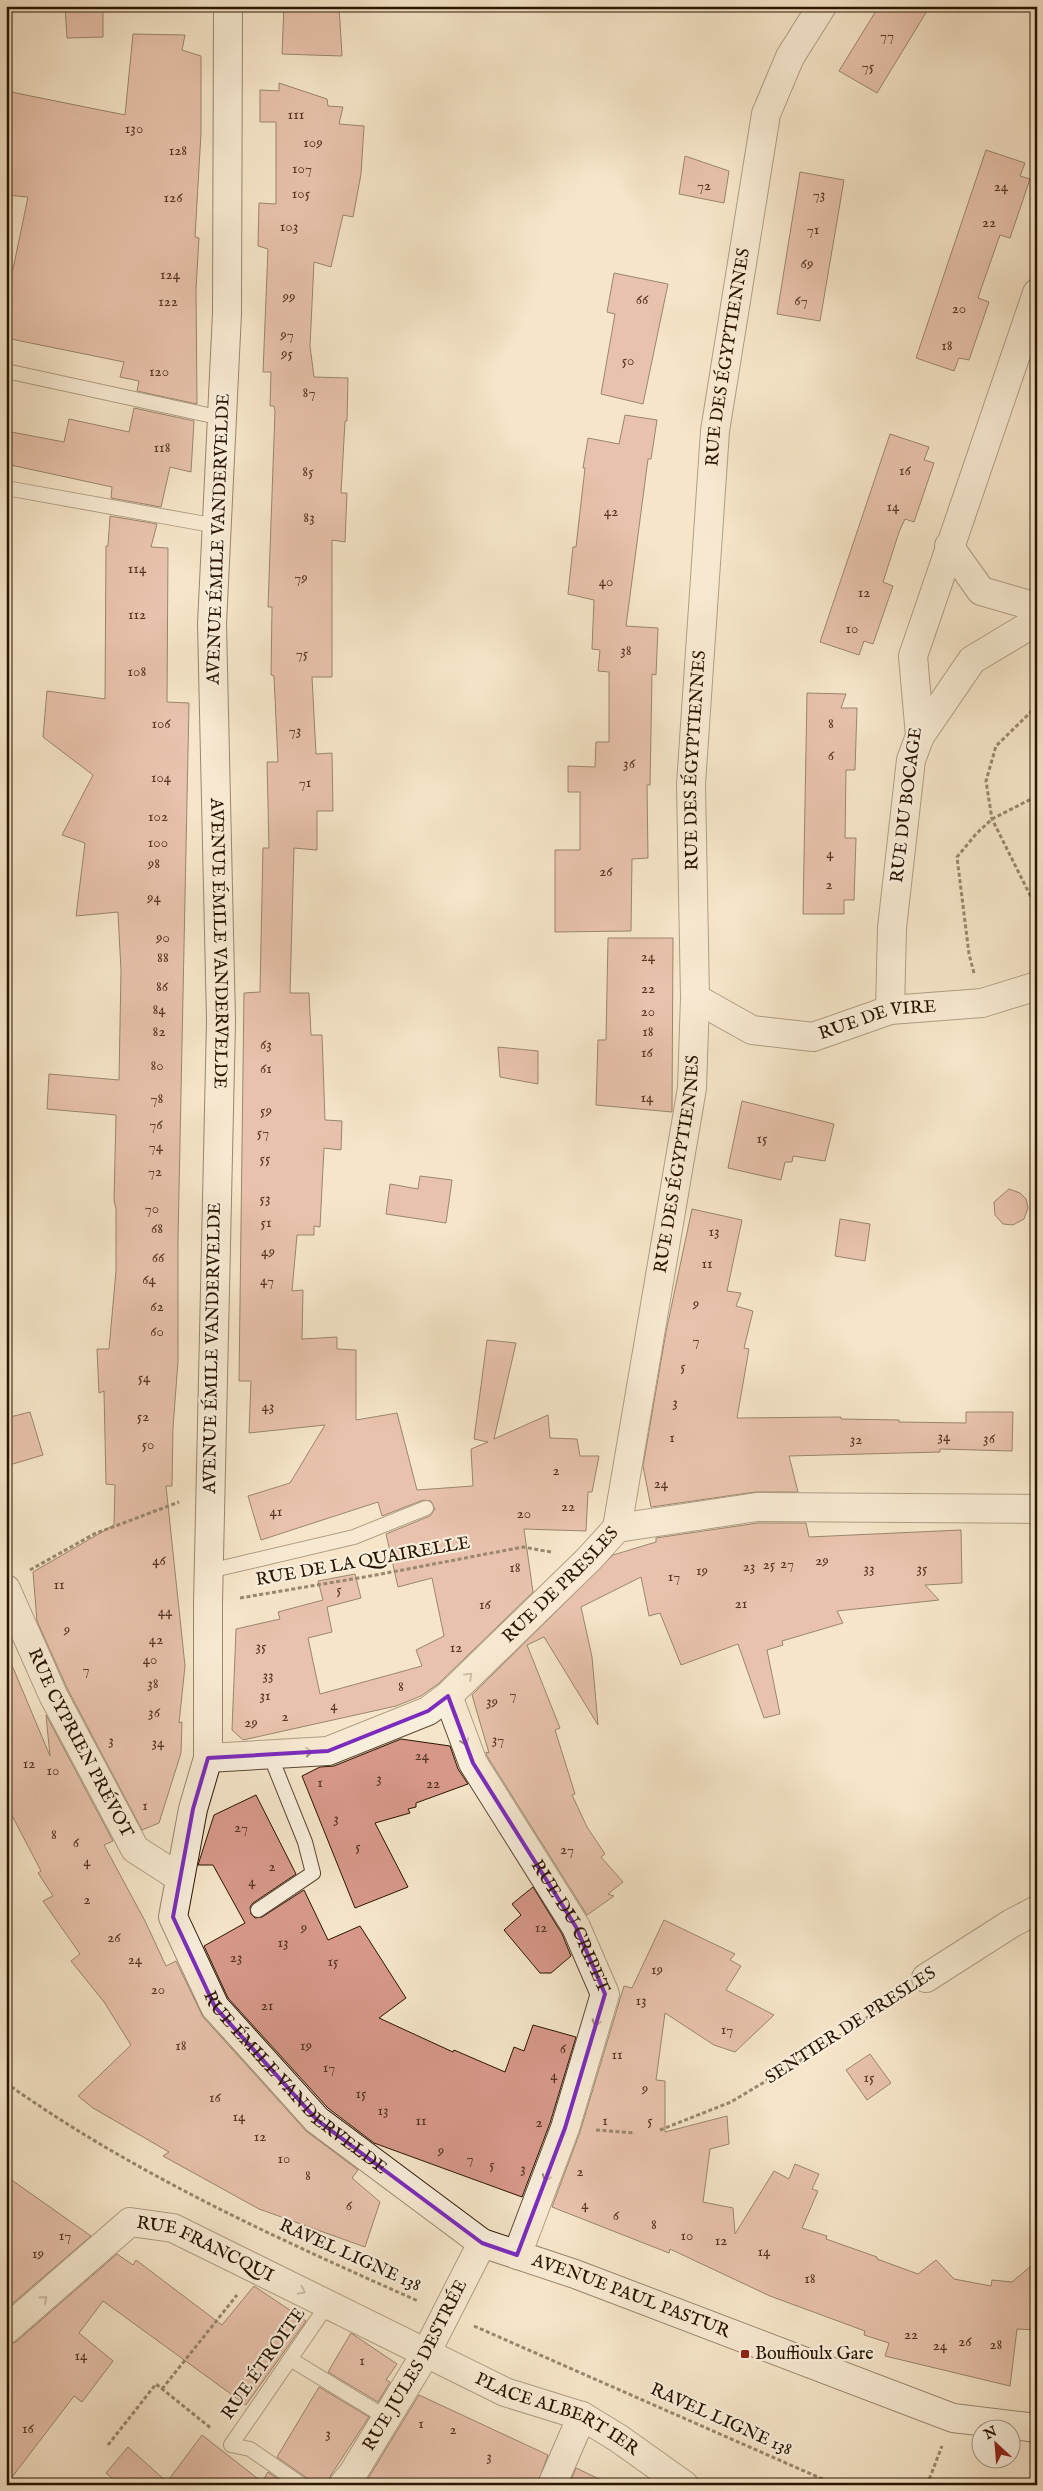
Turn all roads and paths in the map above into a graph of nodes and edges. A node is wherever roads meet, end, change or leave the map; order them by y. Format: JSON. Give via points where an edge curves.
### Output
{"nodes":[{"id":1,"x":228,"y":6,"type":"edge"},
{"id":2,"x":822,"y":6,"type":"edge"},
{"id":3,"x":1037,"y":293,"type":"edge"},
{"id":4,"x":6,"y":371,"type":"edge"},
{"id":5,"x":222,"y":418,"type":"junction"},
{"id":6,"x":6,"y":488,"type":"edge"},
{"id":7,"x":217,"y":526,"type":"junction"},
{"id":8,"x":949,"y":546,"type":"junction"},
{"id":9,"x":1037,"y":607,"type":"edge"},
{"id":10,"x":1037,"y":621,"type":"edge"},
{"id":11,"x":1037,"y":706,"type":"edge"},
{"id":12,"x":920,"y":736,"type":"junction"},
{"id":13,"x":1037,"y":796,"type":"edge"},
{"id":14,"x":992,"y":819,"type":"junction"},
{"id":15,"x":1037,"y":909,"type":"edge"},
{"id":16,"x":1037,"y":986,"type":"edge"},
{"id":17,"x":695,"y":998,"type":"junction"},
{"id":18,"x":982,"y":1003,"type":"junction"},
{"id":19,"x":890,"y":1010,"type":"junction"},
{"id":20,"x":210,"y":1491,"type":"junction"},
{"id":21,"x":426,"y":1508,"type":"dead end"},
{"id":22,"x":1037,"y":1508,"type":"edge"},
{"id":23,"x":616,"y":1528,"type":"junction"},
{"id":24,"x":523,"y":1547,"type":"dead end"},
{"id":25,"x":209,"y":1570,"type":"junction"},
{"id":26,"x":14,"y":1581,"type":"edge"},
{"id":27,"x":208,"y":1603,"type":"junction"},
{"id":28,"x":448,"y":1696,"type":"junction"},
{"id":29,"x":270,"y":1755,"type":"junction"},
{"id":30,"x":208,"y":1758,"type":"junction"},
{"id":31,"x":180,"y":1878,"type":"junction"},
{"id":32,"x":258,"y":1910,"type":"dead end"},
{"id":33,"x":1037,"y":1910,"type":"edge"},
{"id":34,"x":926,"y":1978,"type":"joint"},
{"id":35,"x":6,"y":2084,"type":"edge"},
{"id":36,"x":565,"y":2128,"type":"junction"},
{"id":37,"x":660,"y":2130,"type":"dead end"},
{"id":38,"x":635,"y":2133,"type":"dead end"},
{"id":39,"x":482,"y":2243,"type":"junction"},
{"id":40,"x":517,"y":2255,"type":"junction"},
{"id":41,"x":258,"y":2270,"type":"junction"},
{"id":42,"x":328,"y":2304,"type":"junction"},
{"id":43,"x":446,"y":2314,"type":"junction"},
{"id":44,"x":6,"y":2330,"type":"edge"},
{"id":45,"x":426,"y":2353,"type":"junction"},
{"id":46,"x":290,"y":2359,"type":"junction"},
{"id":47,"x":162,"y":2389,"type":"junction"},
{"id":48,"x":582,"y":2416,"type":"junction"},
{"id":49,"x":386,"y":2418,"type":"junction"},
{"id":50,"x":953,"y":2418,"type":"junction"},
{"id":51,"x":1037,"y":2428,"type":"edge"},
{"id":52,"x":108,"y":2445,"type":"dead end"},
{"id":53,"x":231,"y":2445,"type":"junction"},
{"id":54,"x":349,"y":2481,"type":"edge"},
{"id":55,"x":683,"y":2483,"type":"edge"},
{"id":56,"x":302,"y":2485,"type":"edge"},
{"id":57,"x":552,"y":2485,"type":"edge"},
{"id":58,"x":836,"y":2485,"type":"edge"},
{"id":59,"x":927,"y":2485,"type":"edge"}],
"edges":[{"from":1,"to":5,"type":"street","name":"AVENUE ÉMILE VANDERVELDE","via":[[227,312]]},
{"from":2,"to":17,"type":"street","name":"RUE DES ÉGYPTIENNES","via":[[790,57],[766,114],[715,432],[691,784]]},
{"from":3,"to":8,"type":"street","name":"RUE DU BOCAGE"},
{"from":4,"to":5,"type":"lane"},
{"from":5,"to":7,"type":"street","name":"AVENUE ÉMILE VANDERVELDE"},
{"from":6,"to":7,"type":"lane"},
{"from":7,"to":20,"type":"street","name":"AVENUE ÉMILE VANDERVELDE","via":[[212,624],[221,1020]]},
{"from":8,"to":9,"type":"street","via":[[981,591]]},
{"from":8,"to":12,"type":"street","name":"RUE DU BOCAGE","via":[[912,656]]},
{"from":10,"to":12,"type":"street","via":[[972,660]]},
{"from":11,"to":14,"type":"path","via":[[996,746],[986,781]]},
{"from":12,"to":19,"type":"street","name":"RUE DU BOCAGE","via":[[911,760],[894,918]]},
{"from":13,"to":14,"type":"path"},
{"from":14,"to":15,"type":"path"},
{"from":14,"to":18,"type":"path","via":[[957,857],[969,954]]},
{"from":16,"to":18,"type":"street","name":"RUE DE VIRE"},
{"from":17,"to":19,"type":"street","name":"RUE DE VIRE","via":[[752,1030],[813,1037]]},
{"from":17,"to":23,"type":"street","name":"RUE DES ÉGYPTIENNES","via":[[692,1088]]},
{"from":18,"to":19,"type":"street","name":"RUE DE VIRE"},
{"from":20,"to":25,"type":"street","name":"AVENUE ÉMILE VANDERVELDE"},
{"from":20,"to":26,"type":"path","via":[[94,1534]]},
{"from":21,"to":25,"type":"lane","via":[[354,1537]]},
{"from":22,"to":23,"type":"street","name":"RUE DE PRESLES","via":[[756,1507]]},
{"from":28,"to":23,"type":"street","name":"RUE DE PRESLES","one_way":true,"via":[[589,1559]]},
{"from":24,"to":27,"type":"path","name":"RUE DE LA QUAIRELLE"},
{"from":25,"to":27,"type":"street","name":"AVENUE ÉMILE VANDERVELDE"},
{"from":26,"to":31,"type":"street","name":"RUE CYPRIEN PRÉVOT","via":[[53,1694],[135,1849]]},
{"from":27,"to":30,"type":"street","name":"AVENUE ÉMILE VANDERVELDE"},
{"from":29,"to":28,"type":"street","name":"RUE DE PRESLES","one_way":true,"via":[[328,1751],[428,1711]]},
{"from":28,"to":36,"type":"street","name":"RUE DU CRIPET","one_way":true,"via":[[473,1763],[576,1926],[605,1994]]},
{"from":29,"to":30,"type":"street","name":"RUE DE PRESLES"},
{"from":29,"to":32,"type":"lane","via":[[305,1842],[313,1873]]},
{"from":30,"to":31,"type":"street","name":"AVENUE ÉMILE VANDERVELDE","via":[[193,1809]]},
{"from":31,"to":39,"type":"street","name":"RUE ÉMILE VANDERVELDE","via":[[172,1917],[215,2008],[317,2120]]},
{"from":33,"to":34,"type":"street","name":"SENTIER DE PRESLES"},
{"from":34,"to":37,"type":"path","name":"SENTIER DE PRESLES","via":[[831,2042],[731,2102]]},
{"from":35,"to":43,"type":"path","name":"RAVEL LIGNE 138","via":[[155,2176],[264,2233]]},
{"from":36,"to":38,"type":"path"},
{"from":36,"to":40,"type":"street","name":"RUE DU CRIPET","one_way":true},
{"from":39,"to":40,"type":"street","name":"AVENUE PAUL PASTUR"},
{"from":39,"to":43,"type":"street","name":"RUE JULES DESTRÉE"},
{"from":40,"to":50,"type":"street","name":"AVENUE PAUL PASTUR","via":[[576,2274]]},
{"from":41,"to":42,"type":"street","name":"RUE FRANCQUI","one_way":true},
{"from":44,"to":41,"type":"street","name":"RUE FRANCQUI","one_way":true,"via":[[130,2222],[173,2228]]},
{"from":41,"to":47,"type":"path"},
{"from":42,"to":45,"type":"street","name":"RUE FRANCQUI"},
{"from":42,"to":46,"type":"lane","name":"RUE ÉTROITE"},
{"from":43,"to":45,"type":"street","name":"RUE JULES DESTRÉE"},
{"from":43,"to":58,"type":"path","name":"RAVEL LIGNE 138"},
{"from":45,"to":48,"type":"street","name":"PLACE ALBERT IER","via":[[505,2392]]},
{"from":45,"to":49,"type":"street","name":"RUE JULES DESTRÉE"},
{"from":46,"to":49,"type":"lane"},
{"from":46,"to":53,"type":"lane","name":"RUE ÉTROITE"},
{"from":47,"to":52,"type":"path","via":[[156,2384]]},
{"from":47,"to":53,"type":"path","name":"RUE ÉTROITE"},
{"from":48,"to":55,"type":"street","name":"PLACE ALBERT IER"},
{"from":48,"to":57,"type":"street"},
{"from":49,"to":54,"type":"street","name":"RUE JULES DESTRÉE"},
{"from":50,"to":51,"type":"street","name":"AVENUE PAUL PASTUR"},
{"from":50,"to":59,"type":"path"},
{"from":53,"to":56,"type":"lane","name":"RUE ÉTROITE","via":[[250,2449]]}]}
